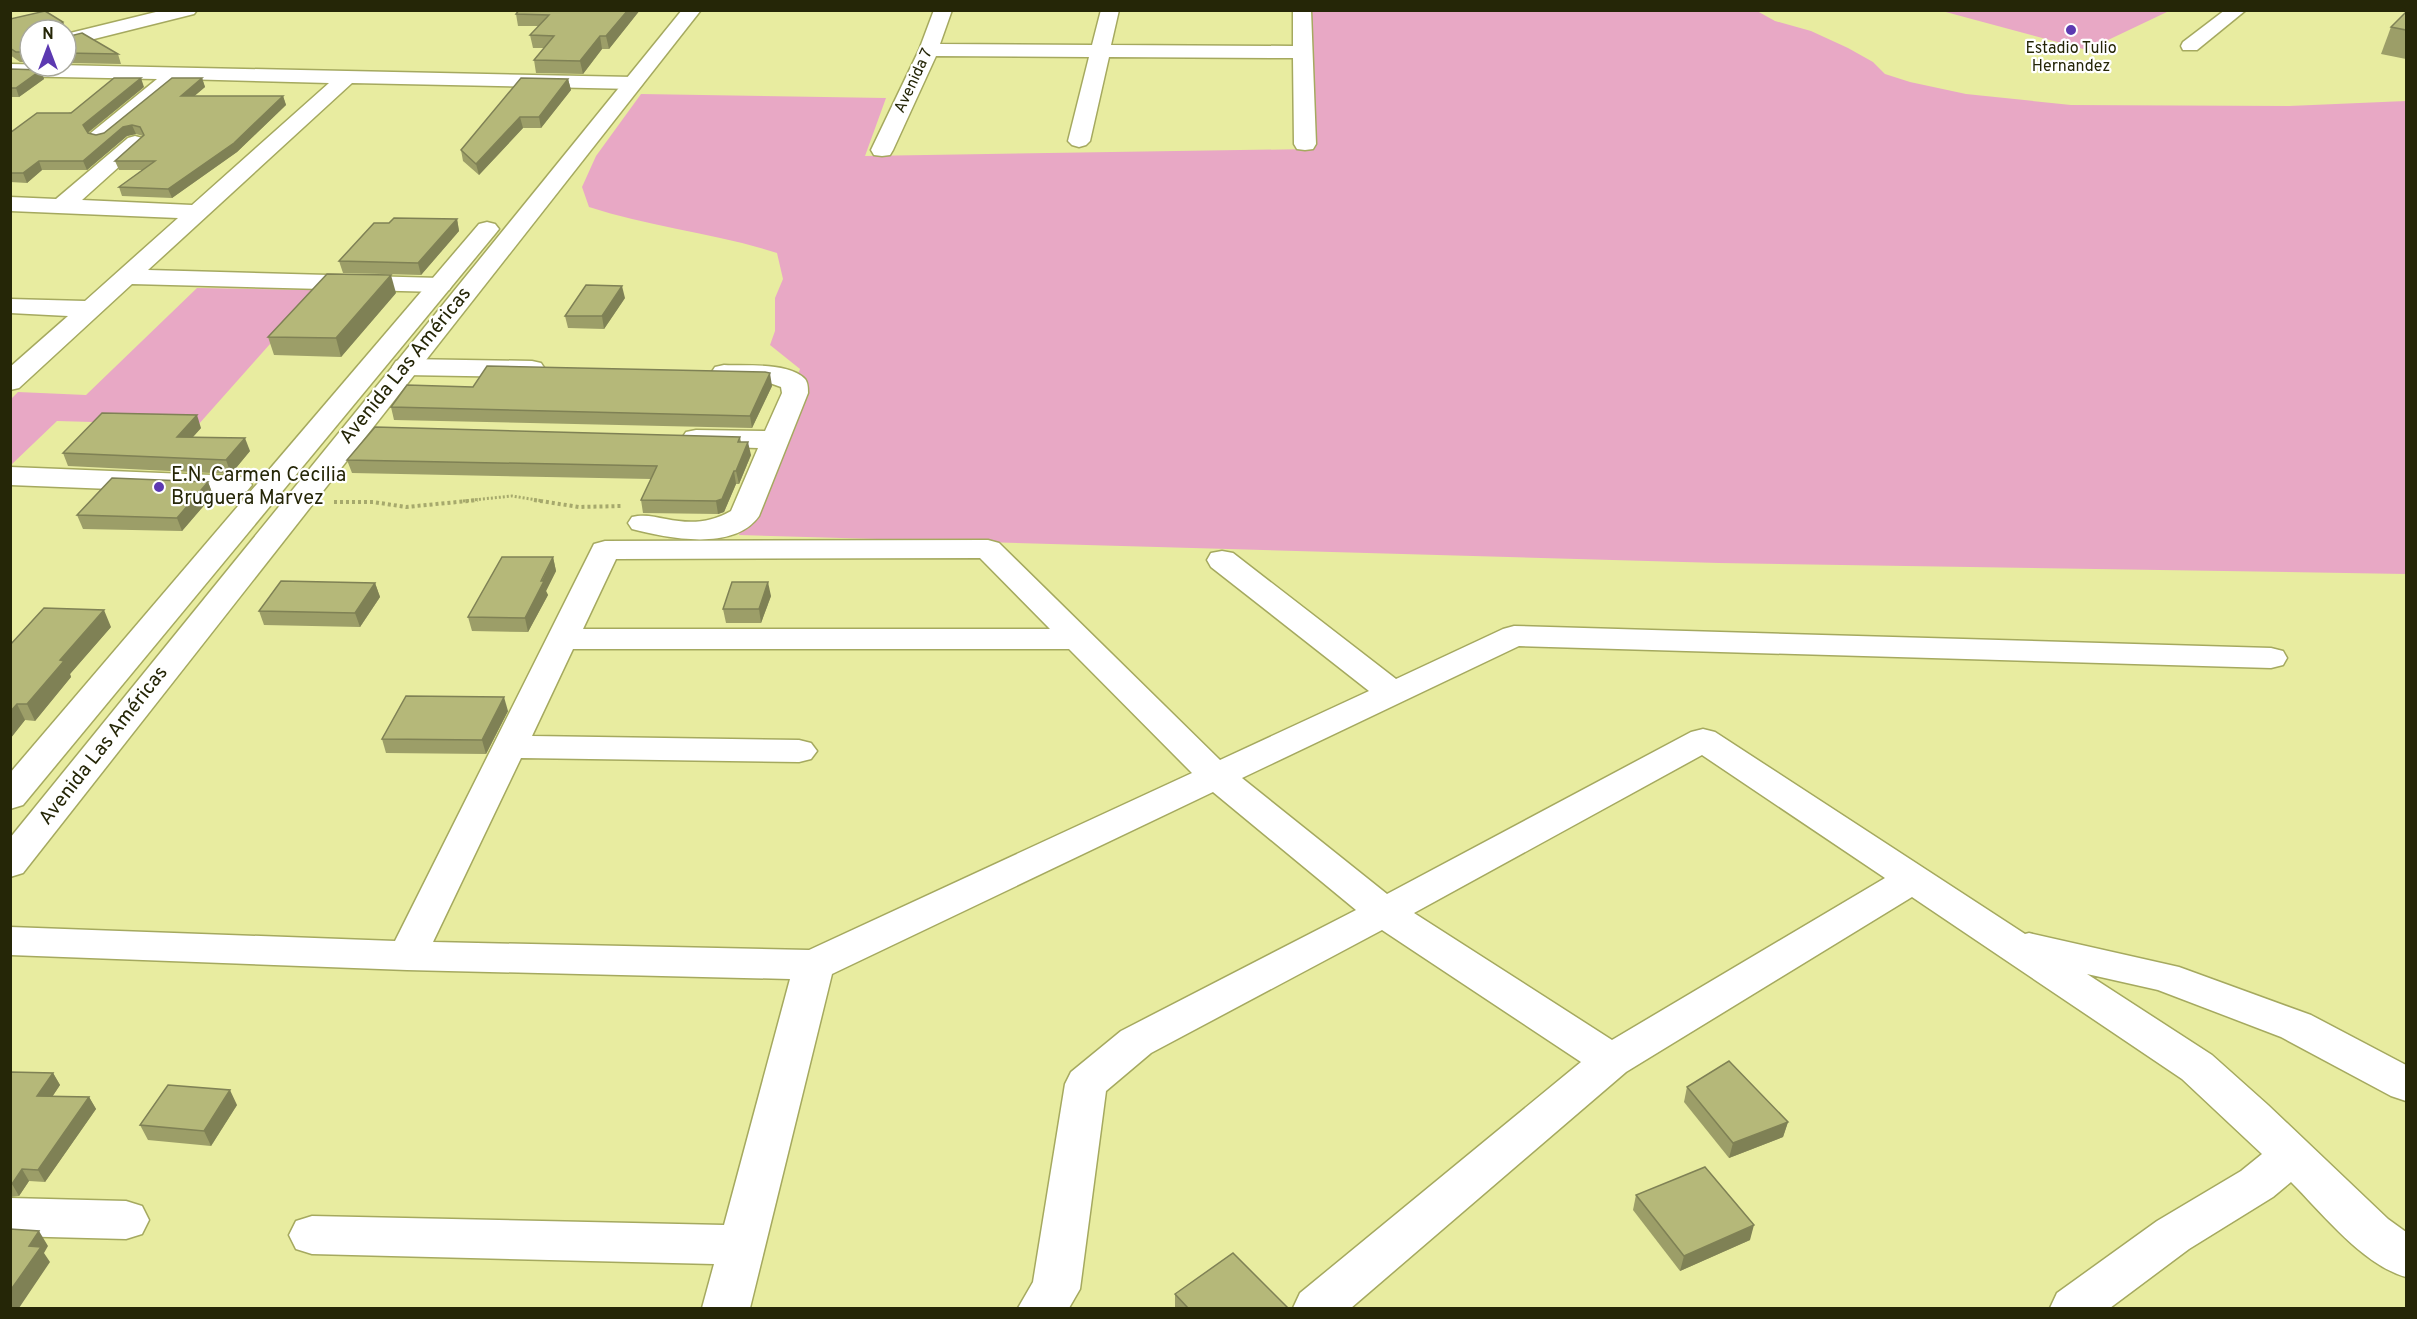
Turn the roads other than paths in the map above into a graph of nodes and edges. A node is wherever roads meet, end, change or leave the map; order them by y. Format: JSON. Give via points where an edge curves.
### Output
{"nodes":[{"id":1,"x":126,"y":10,"type":"edge"},
{"id":2,"x":188,"y":10,"type":"edge"},
{"id":3,"x":668,"y":10,"type":"edge"},
{"id":4,"x":692,"y":10,"type":"edge"},
{"id":5,"x":943,"y":10,"type":"edge"},
{"id":6,"x":1110,"y":10,"type":"edge"},
{"id":7,"x":1302,"y":10,"type":"edge"},
{"id":8,"x":2237,"y":10,"type":"edge"},
{"id":9,"x":147,"y":20,"type":"junction"},
{"id":10,"x":78,"y":37,"type":"edge"},
{"id":11,"x":2190,"y":46,"type":"dead end"},
{"id":12,"x":929,"y":50,"type":"junction"},
{"id":13,"x":1101,"y":51,"type":"junction"},
{"id":14,"x":1302,"y":52,"type":"junction"},
{"id":15,"x":434,"y":62,"type":"dead end"},
{"id":16,"x":10,"y":70,"type":"edge"},
{"id":17,"x":177,"y":73,"type":"junction"},
{"id":18,"x":610,"y":73,"type":"junction"},
{"id":19,"x":348,"y":76,"type":"junction"},
{"id":20,"x":633,"y":83,"type":"junction"},
{"id":21,"x":99,"y":136,"type":"edge"},
{"id":22,"x":1079,"y":141,"type":"dead end"},
{"id":23,"x":135,"y":142,"type":"edge"},
{"id":24,"x":558,"y":144,"type":"dead end"},
{"id":25,"x":1305,"y":144,"type":"dead end"},
{"id":26,"x":882,"y":150,"type":"dead end"},
{"id":27,"x":10,"y":204,"type":"edge"},
{"id":28,"x":61,"y":207,"type":"junction"},
{"id":29,"x":198,"y":212,"type":"junction"},
{"id":30,"x":499,"y":215,"type":"dead end"},
{"id":31,"x":127,"y":277,"type":"junction"},
{"id":32,"x":440,"y":285,"type":"junction"},
{"id":33,"x":10,"y":306,"type":"edge"},
{"id":34,"x":91,"y":309,"type":"junction"},
{"id":35,"x":405,"y":367,"type":"junction"},
{"id":36,"x":558,"y":370,"type":"edge"},
{"id":37,"x":700,"y":372,"type":"edge"},
{"id":38,"x":10,"y":382,"type":"edge"},
{"id":39,"x":355,"y":429,"type":"junction"},
{"id":40,"x":392,"y":430,"type":"edge"},
{"id":41,"x":665,"y":437,"type":"edge"},
{"id":42,"x":776,"y":440,"type":"junction"},
{"id":43,"x":10,"y":476,"type":"edge"},
{"id":44,"x":237,"y":485,"type":"dead end"},
{"id":45,"x":643,"y":523,"type":"road end"},
{"id":46,"x":1222,"y":560,"type":"dead end"},
{"id":47,"x":562,"y":639,"type":"junction"},
{"id":48,"x":1078,"y":639,"type":"junction"},
{"id":49,"x":2271,"y":658,"type":"dead end"},
{"id":50,"x":1393,"y":693,"type":"junction"},
{"id":51,"x":509,"y":747,"type":"junction"},
{"id":52,"x":799,"y":751,"type":"dead end"},
{"id":53,"x":1216,"y":776,"type":"junction"},
{"id":54,"x":10,"y":797,"type":"edge"},
{"id":55,"x":10,"y":864,"type":"edge"},
{"id":56,"x":1913,"y":879,"type":"junction"},
{"id":57,"x":1384,"y":912,"type":"junction"},
{"id":58,"x":10,"y":941,"type":"edge"},
{"id":59,"x":2010,"y":943,"type":"junction"},
{"id":60,"x":407,"y":956,"type":"junction"},
{"id":61,"x":814,"y":965,"type":"junction"},
{"id":62,"x":1611,"y":1061,"type":"junction"},
{"id":63,"x":2406,"y":1084,"type":"edge"},
{"id":64,"x":2292,"y":1155,"type":"junction"},
{"id":65,"x":10,"y":1217,"type":"edge"},
{"id":66,"x":126,"y":1220,"type":"dead end"},
{"id":67,"x":312,"y":1235,"type":"dead end"},
{"id":68,"x":742,"y":1245,"type":"junction"},
{"id":69,"x":2406,"y":1257,"type":"edge"},
{"id":70,"x":726,"y":1308,"type":"edge"},
{"id":71,"x":1042,"y":1308,"type":"edge"},
{"id":72,"x":1317,"y":1308,"type":"edge"},
{"id":73,"x":2074,"y":1308,"type":"edge"}],
"edges":[{"from":1,"to":9,"type":"street"},
{"from":2,"to":9,"type":"street"},
{"from":3,"to":18,"type":"street"},
{"from":4,"to":20,"type":"street","name":"Avenida Las Américas"},
{"from":5,"to":12,"type":"street","name":"Avenida 7"},
{"from":6,"to":13,"type":"street"},
{"from":7,"to":14,"type":"street"},
{"from":8,"to":11,"type":"street"},
{"from":9,"to":10,"type":"street"},
{"from":12,"to":13,"type":"street"},
{"from":12,"to":26,"type":"street","name":"Avenida 7"},
{"from":13,"to":14,"type":"street"},
{"from":13,"to":22,"type":"street"},
{"from":14,"to":25,"type":"street"},
{"from":15,"to":18,"type":"street"},
{"from":16,"to":17,"type":"street"},
{"from":17,"to":19,"type":"street"},
{"from":17,"to":21,"type":"street"},
{"from":18,"to":19,"type":"street"},
{"from":18,"to":20,"type":"street"},
{"from":18,"to":24,"type":"street"},
{"from":19,"to":29,"type":"street"},
{"from":20,"to":35,"type":"street","name":"Avenida Las Américas"},
{"from":23,"to":28,"type":"street"},
{"from":27,"to":28,"type":"street"},
{"from":28,"to":29,"type":"street"},
{"from":29,"to":31,"type":"street"},
{"from":30,"to":32,"type":"street","name":"Avenida Las Américas"},
{"from":31,"to":32,"type":"street"},
{"from":31,"to":34,"type":"street"},
{"from":32,"to":54,"type":"street","name":"Avenida Las Américas"},
{"from":33,"to":34,"type":"street"},
{"from":34,"to":38,"type":"street"},
{"from":35,"to":36,"type":"street"},
{"from":35,"to":39,"type":"street","name":"Avenida Las Américas"},
{"from":37,"to":42,"type":"street","via":[[771,374],[794,383],[795,393]]},
{"from":39,"to":40,"type":"street"},
{"from":39,"to":55,"type":"street","name":"Avenida Las Américas"},
{"from":41,"to":42,"type":"street"},
{"from":42,"to":45,"type":"street","via":[[744,516],[726,528],[676,531]]},
{"from":43,"to":44,"type":"street"},
{"from":46,"to":50,"type":"street"},
{"from":47,"to":48,"type":"street"},
{"from":47,"to":48,"type":"street","via":[[605,550],[988,549]]},
{"from":47,"to":51,"type":"street"},
{"from":48,"to":53,"type":"street"},
{"from":49,"to":50,"type":"street","via":[[1514,636]]},
{"from":50,"to":53,"type":"street"},
{"from":51,"to":52,"type":"street"},
{"from":51,"to":60,"type":"street"},
{"from":53,"to":57,"type":"street"},
{"from":53,"to":61,"type":"street"},
{"from":56,"to":57,"type":"street","via":[[1703,740]]},
{"from":56,"to":59,"type":"street"},
{"from":56,"to":62,"type":"street"},
{"from":57,"to":62,"type":"street"},
{"from":57,"to":71,"type":"street","via":[[1136,1042],[1086,1084],[1056,1288]]},
{"from":58,"to":60,"type":"street"},
{"from":59,"to":63,"type":"street","via":[[2165,977],[2296,1026]]},
{"from":59,"to":64,"type":"street","via":[[2197,1067]]},
{"from":60,"to":61,"type":"street"},
{"from":61,"to":68,"type":"street"},
{"from":62,"to":72,"type":"street"},
{"from":64,"to":69,"type":"street","via":[[2372,1233]]},
{"from":64,"to":73,"type":"street","via":[[2257,1184],[2173,1235]]},
{"from":65,"to":66,"type":"street"},
{"from":67,"to":68,"type":"street"},
{"from":68,"to":70,"type":"street"}]}
